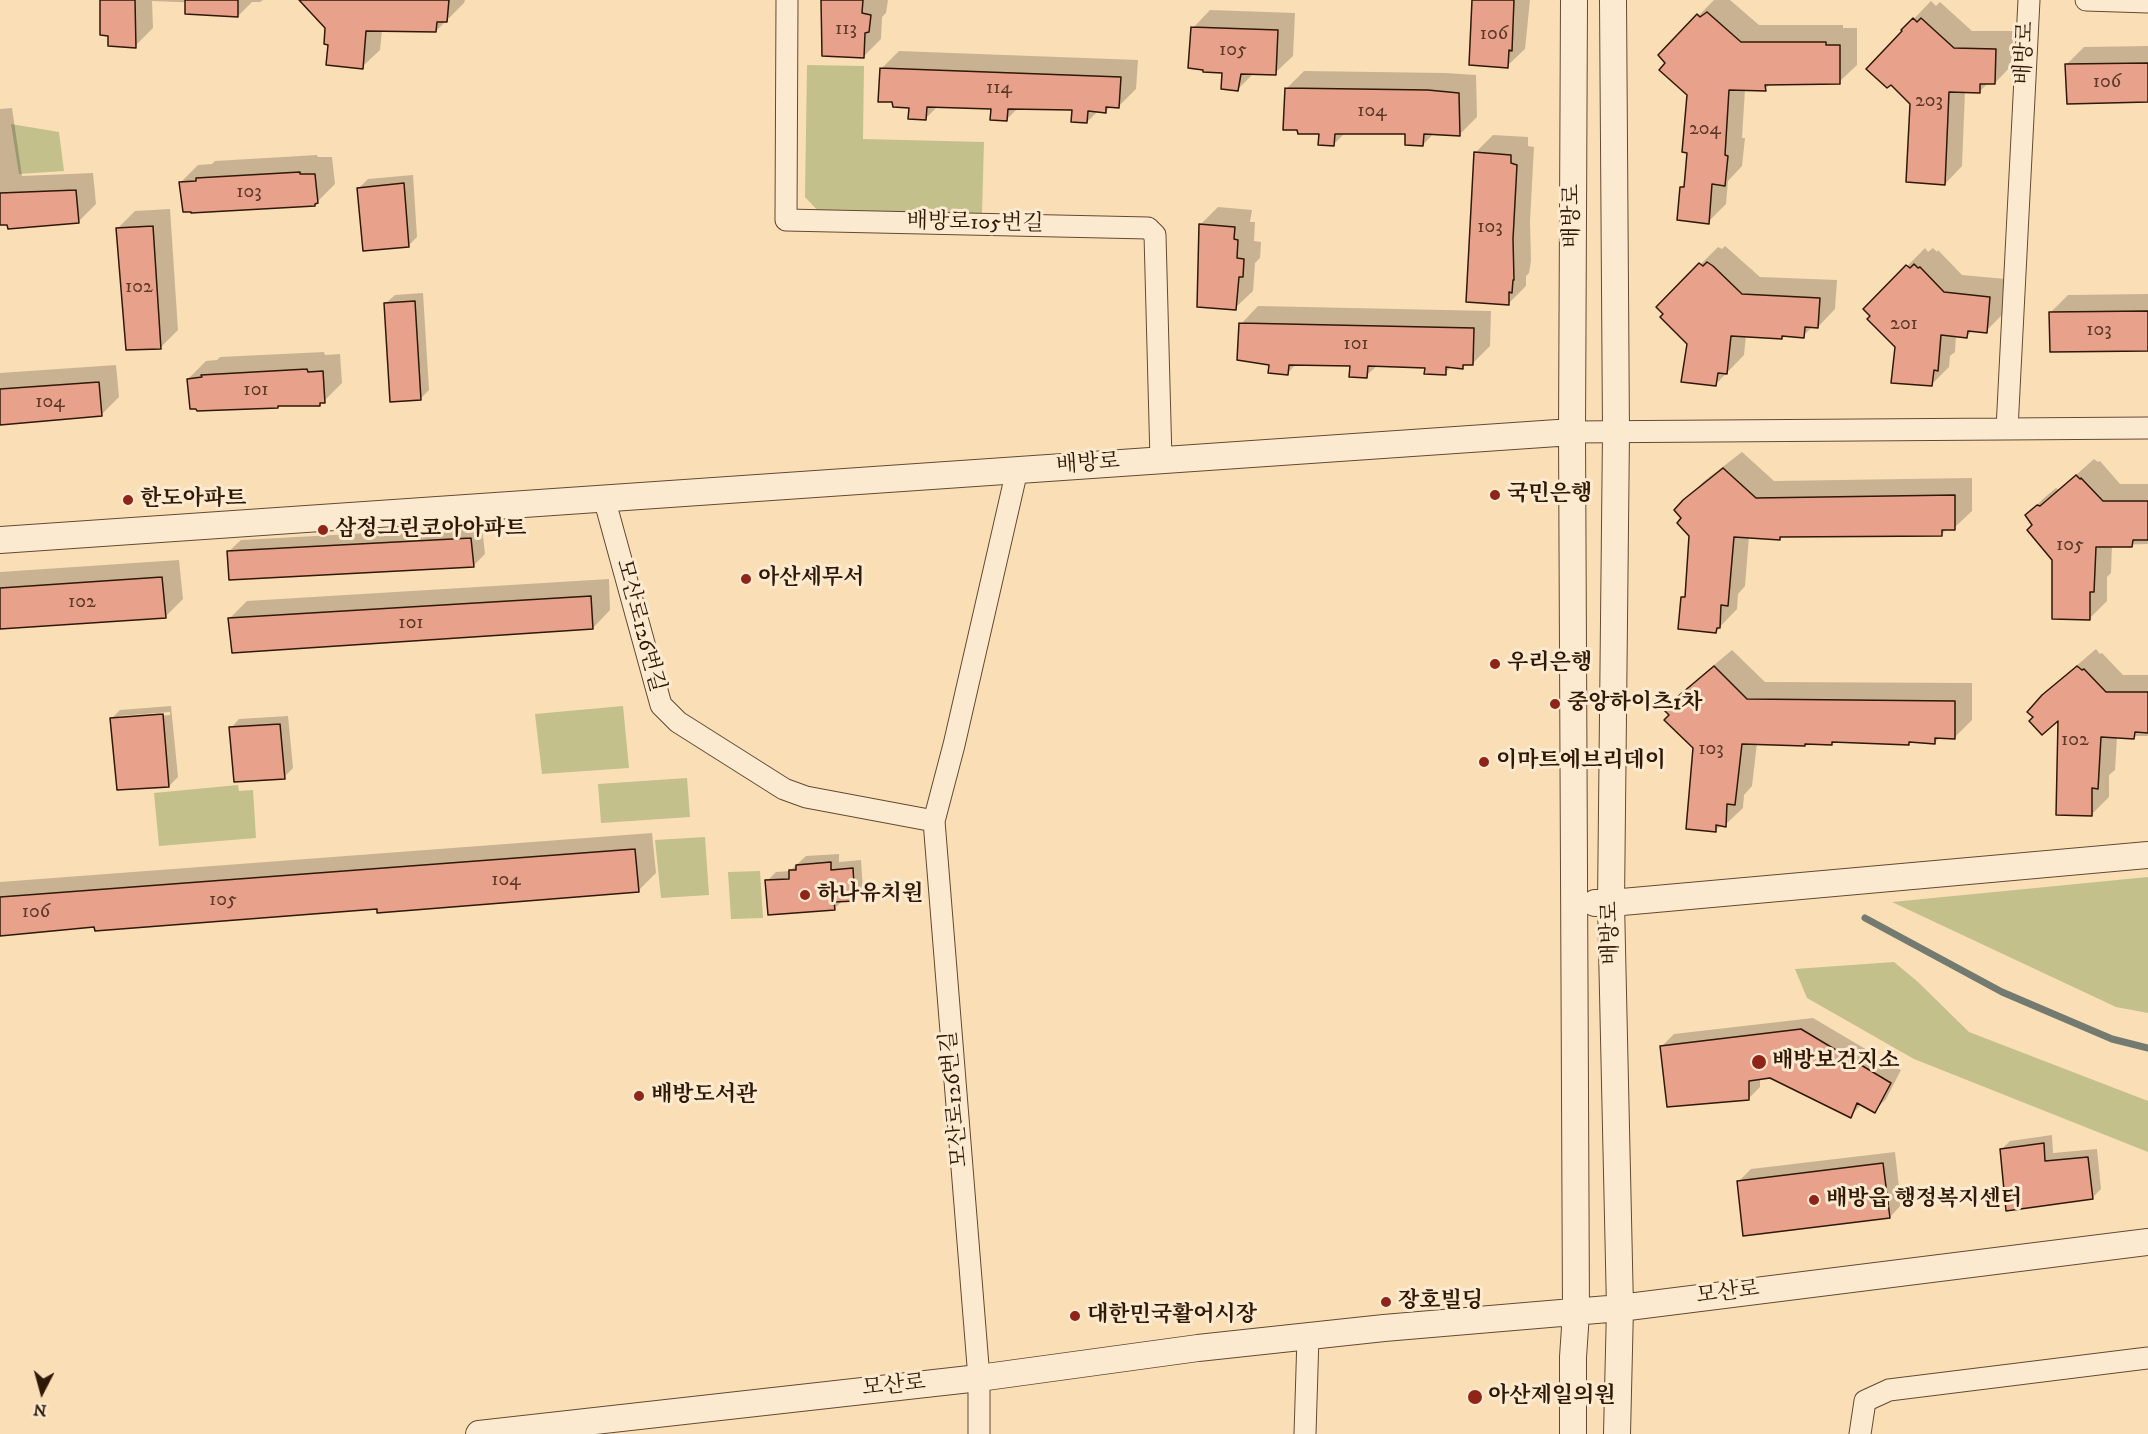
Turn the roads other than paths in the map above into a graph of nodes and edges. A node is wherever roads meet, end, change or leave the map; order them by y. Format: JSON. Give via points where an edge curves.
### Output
{"nodes":[{"id":1,"x":787,"y":0,"type":"edge"},
{"id":2,"x":1574,"y":0,"type":"edge"},
{"id":3,"x":1613,"y":0,"type":"edge"},
{"id":4,"x":2029,"y":0,"type":"edge"},
{"id":5,"x":2086,"y":0,"type":"edge"},
{"id":6,"x":2148,"y":2,"type":"edge"},
{"id":7,"x":2148,"y":428,"type":"edge"},
{"id":8,"x":2007,"y":429,"type":"junction"},
{"id":9,"x":1572,"y":432,"type":"junction"},
{"id":10,"x":1616,"y":432,"type":"junction"},
{"id":11,"x":1161,"y":460,"type":"junction"},
{"id":12,"x":1017,"y":470,"type":"junction"},
{"id":13,"x":604,"y":498,"type":"junction"},
{"id":14,"x":0,"y":540,"type":"edge"},
{"id":15,"x":934,"y":820,"type":"junction"},
{"id":16,"x":2148,"y":855,"type":"edge"},
{"id":17,"x":1575,"y":902,"type":"junction"},
{"id":18,"x":1611,"y":903,"type":"junction"},
{"id":19,"x":2148,"y":1242,"type":"edge"},
{"id":20,"x":1620,"y":1308,"type":"junction"},
{"id":21,"x":1576,"y":1313,"type":"junction"},
{"id":22,"x":1308,"y":1336,"type":"junction"},
{"id":23,"x":2148,"y":1358,"type":"edge"},
{"id":24,"x":979,"y":1378,"type":"junction"},
{"id":25,"x":508,"y":1432,"type":"edge"},
{"id":26,"x":479,"y":1434,"type":"edge"},
{"id":27,"x":979,"y":1434,"type":"edge"},
{"id":28,"x":1305,"y":1434,"type":"edge"},
{"id":29,"x":1573,"y":1434,"type":"edge"},
{"id":30,"x":1617,"y":1434,"type":"edge"},
{"id":31,"x":1860,"y":1434,"type":"edge"}],
"edges":[{"from":1,"to":11,"type":"street","name":"배방로105번길","via":[[786,220],[1148,228],[1155,235]]},
{"from":2,"to":9,"type":"street","name":"배방로"},
{"from":3,"to":10,"type":"street","name":"배방로"},
{"from":4,"to":8,"type":"street","name":"배방로"},
{"from":5,"to":6,"type":"street"},
{"from":7,"to":8,"type":"street","name":"배방로"},
{"from":8,"to":10,"type":"street","name":"배방로"},
{"from":9,"to":10,"type":"street","name":"배방로"},
{"from":9,"to":11,"type":"street","name":"배방로"},
{"from":9,"to":17,"type":"street","name":"배방로"},
{"from":10,"to":18,"type":"street","name":"배방로"},
{"from":11,"to":12,"type":"street","name":"배방로"},
{"from":12,"to":13,"type":"street","name":"배방로"},
{"from":12,"to":15,"type":"street","name":"모산로126번길"},
{"from":13,"to":14,"type":"street","name":"배방로"},
{"from":13,"to":15,"type":"street","name":"모산로126번길","via":[[661,705],[678,722],[784,789],[806,797]]},
{"from":15,"to":24,"type":"street","name":"모산로126번길"},
{"from":16,"to":18,"type":"street"},
{"from":17,"to":18,"type":"street"},
{"from":17,"to":21,"type":"street","name":"배방로"},
{"from":18,"to":20,"type":"street","name":"배방로"},
{"from":19,"to":20,"type":"street","name":"모산로"},
{"from":20,"to":21,"type":"street","name":"모산로"},
{"from":20,"to":30,"type":"street","name":"배방로"},
{"from":21,"to":22,"type":"street","name":"모산로"},
{"from":21,"to":29,"type":"street","name":"배방로"},
{"from":22,"to":24,"type":"street","name":"모산로"},
{"from":22,"to":28,"type":"street"},
{"from":23,"to":31,"type":"street","via":[[1888,1390],[1865,1401]]},
{"from":24,"to":25,"type":"street","name":"모산로"},
{"from":24,"to":27,"type":"street","name":"모산로126번길"},
{"from":25,"to":26,"type":"street","name":"모산로"}]}
